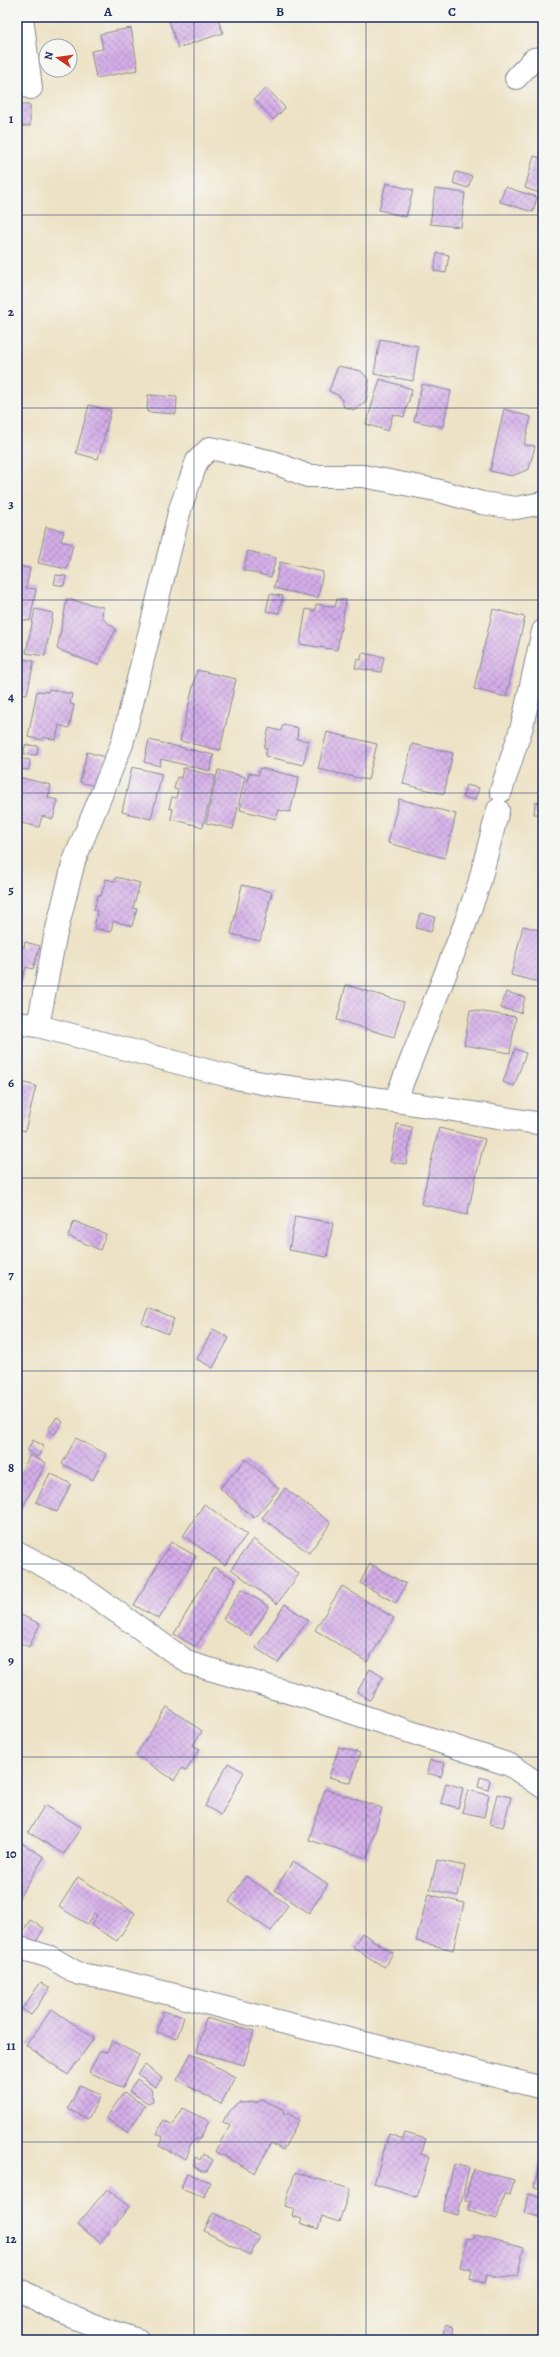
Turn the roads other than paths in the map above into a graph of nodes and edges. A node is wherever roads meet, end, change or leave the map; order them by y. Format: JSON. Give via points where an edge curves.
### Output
{"nodes":[{"id":1,"x":22,"y":17,"type":"edge"},
{"id":2,"x":22,"y":47,"type":"edge"},
{"id":3,"x":543,"y":58,"type":"edge"},
{"id":4,"x":516,"y":78,"type":"dead end"},
{"id":5,"x":31,"y":88,"type":"dead end"},
{"id":6,"x":543,"y":503,"type":"edge"},
{"id":7,"x":543,"y":631,"type":"edge"},
{"id":8,"x":27,"y":1024,"type":"edge"},
{"id":9,"x":395,"y":1101,"type":"junction"},
{"id":10,"x":543,"y":1124,"type":"edge"},
{"id":11,"x":17,"y":1552,"type":"edge"},
{"id":12,"x":543,"y":1787,"type":"edge"},
{"id":13,"x":17,"y":1947,"type":"edge"},
{"id":14,"x":543,"y":2088,"type":"edge"},
{"id":15,"x":17,"y":2288,"type":"edge"},
{"id":16,"x":138,"y":2340,"type":"edge"}],
"edges":[{"from":1,"to":2,"type":"street"},
{"from":2,"to":5,"type":"street"},
{"from":3,"to":4,"type":"street","via":[[534,59]]},
{"from":6,"to":8,"type":"street","via":[[516,508],[482,503],[436,490],[363,476],[308,476],[273,462],[210,448],[197,461],[180,509],[122,744],[74,861],[55,937]]},
{"from":7,"to":9,"type":"street","via":[[522,726],[479,884]]},
{"from":8,"to":9,"type":"street","via":[[236,1078]]},
{"from":9,"to":10,"type":"street"},
{"from":11,"to":12,"type":"street","via":[[76,1583],[189,1663],[308,1698],[510,1765]]},
{"from":13,"to":14,"type":"street","via":[[50,1957],[80,1974],[130,1984]]},
{"from":15,"to":16,"type":"street","via":[[45,2306],[84,2324]]}]}
